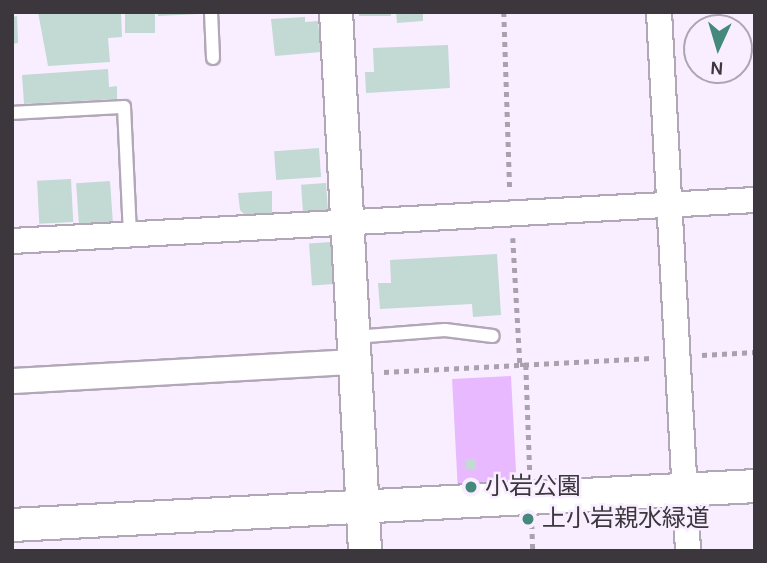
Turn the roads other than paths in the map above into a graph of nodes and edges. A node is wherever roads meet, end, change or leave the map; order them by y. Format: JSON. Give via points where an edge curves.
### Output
{"nodes":[{"id":1,"x":211,"y":12,"type":"edge"},
{"id":2,"x":336,"y":12,"type":"edge"},
{"id":3,"x":659,"y":12,"type":"edge"},
{"id":4,"x":213,"y":58,"type":"dead end"},
{"id":5,"x":12,"y":113,"type":"edge"},
{"id":6,"x":755,"y":200,"type":"edge"},
{"id":7,"x":669,"y":204,"type":"junction"},
{"id":8,"x":346,"y":223,"type":"junction"},
{"id":9,"x":130,"y":234,"type":"junction"},
{"id":10,"x":12,"y":241,"type":"edge"},
{"id":11,"x":493,"y":337,"type":"dead end"},
{"id":12,"x":355,"y":357,"type":"junction"},
{"id":13,"x":12,"y":380,"type":"edge"},
{"id":14,"x":755,"y":486,"type":"edge"},
{"id":15,"x":684,"y":490,"type":"junction"},
{"id":16,"x":362,"y":507,"type":"junction"},
{"id":17,"x":12,"y":525,"type":"edge"},
{"id":18,"x":365,"y":551,"type":"edge"},
{"id":19,"x":688,"y":551,"type":"edge"}],
"edges":[{"from":1,"to":4,"type":"lane"},
{"from":2,"to":8,"type":"street"},
{"from":3,"to":7,"type":"street"},
{"from":5,"to":9,"type":"lane","via":[[124,107]]},
{"from":6,"to":7,"type":"street"},
{"from":7,"to":8,"type":"street"},
{"from":7,"to":15,"type":"street"},
{"from":8,"to":9,"type":"street"},
{"from":8,"to":12,"type":"street"},
{"from":9,"to":10,"type":"street"},
{"from":11,"to":12,"type":"lane","via":[[445,330]]},
{"from":12,"to":13,"type":"street"},
{"from":12,"to":16,"type":"street"},
{"from":14,"to":15,"type":"street"},
{"from":15,"to":16,"type":"street"},
{"from":15,"to":19,"type":"street"},
{"from":16,"to":17,"type":"street"},
{"from":16,"to":18,"type":"street"}]}
